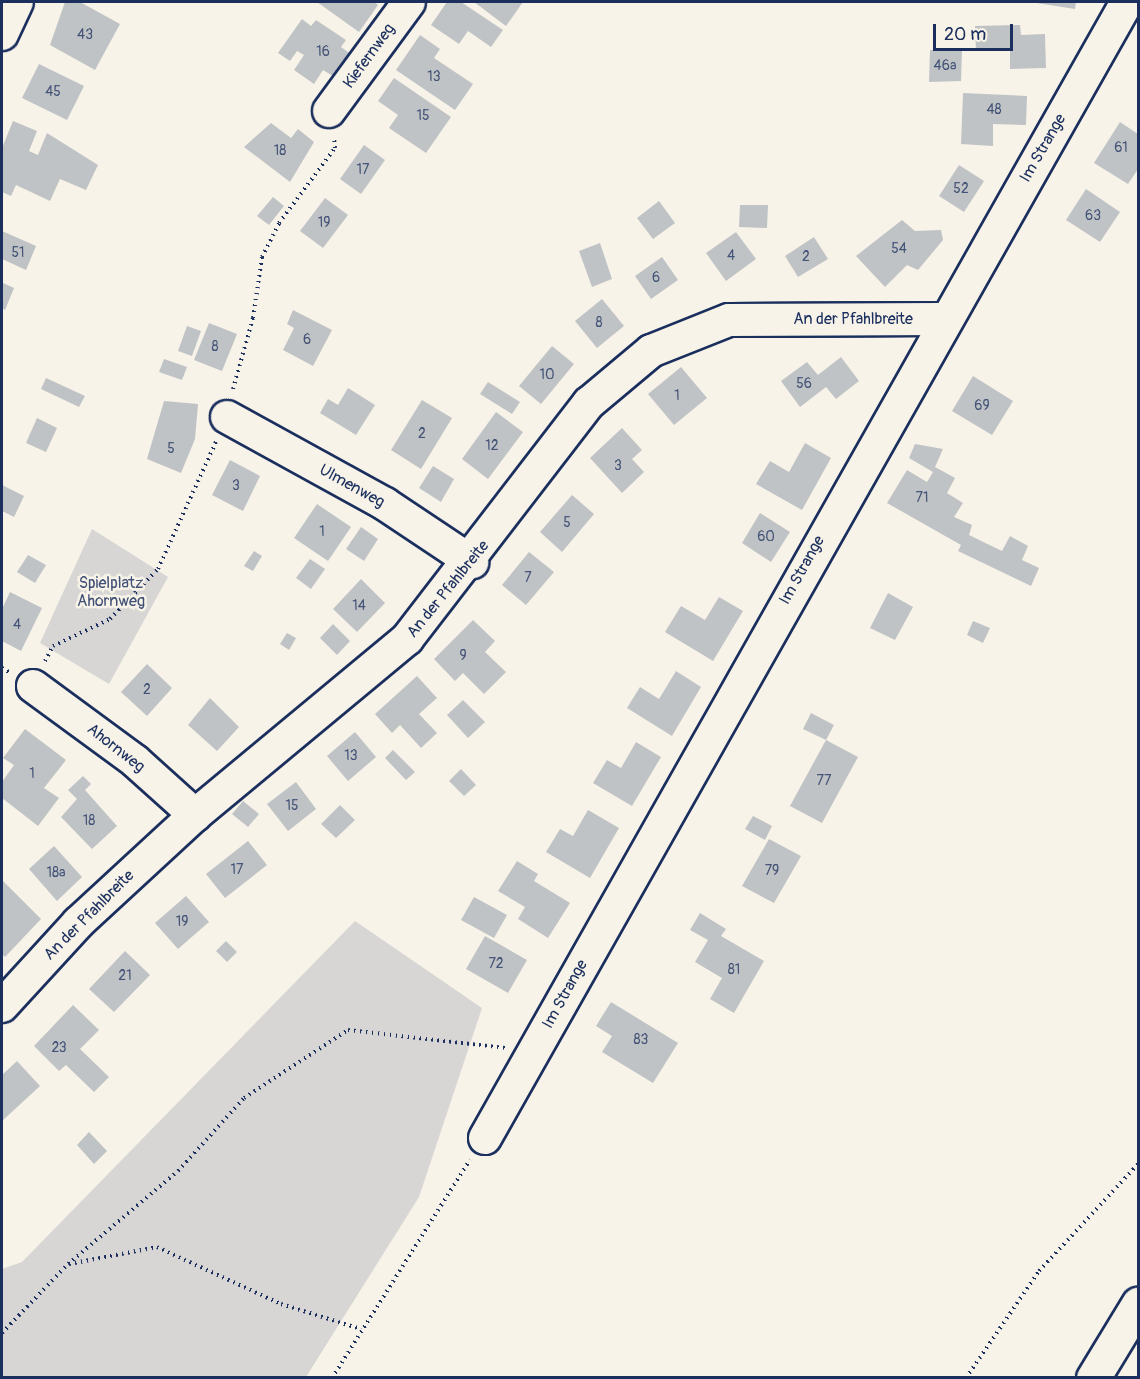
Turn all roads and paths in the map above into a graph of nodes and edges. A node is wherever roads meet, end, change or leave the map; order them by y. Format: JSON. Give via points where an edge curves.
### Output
{"nodes":[{"id":1,"x":17,"y":2,"type":"edge"},
{"id":2,"x":409,"y":2,"type":"edge"},
{"id":3,"x":1130,"y":6,"type":"edge"},
{"id":4,"x":2,"y":34,"type":"edge"},
{"id":5,"x":330,"y":111,"type":"joint"},
{"id":6,"x":943,"y":319,"type":"junction"},
{"id":7,"x":227,"y":417,"type":"junction"},
{"id":8,"x":472,"y":562,"type":"junction"},
{"id":9,"x":2,"y":668,"type":"edge"},
{"id":10,"x":33,"y":686,"type":"junction"},
{"id":11,"x":195,"y":815,"type":"junction"},
{"id":12,"x":2,"y":1006,"type":"edge"},
{"id":13,"x":533,"y":1051,"type":"junction"},
{"id":14,"x":485,"y":1138,"type":"joint"},
{"id":15,"x":1138,"y":1164,"type":"edge"},
{"id":16,"x":68,"y":1264,"type":"junction"},
{"id":17,"x":1138,"y":1304,"type":"edge"},
{"id":18,"x":361,"y":1329,"type":"junction"},
{"id":19,"x":2,"y":1333,"type":"edge"},
{"id":20,"x":332,"y":1377,"type":"edge"},
{"id":21,"x":966,"y":1377,"type":"edge"},
{"id":22,"x":1094,"y":1377,"type":"edge"}],
"edges":[{"from":1,"to":4,"type":"street"},
{"from":2,"to":5,"type":"street","name":"Kiefernweg"},
{"from":3,"to":6,"type":"street","name":"Im Strange"},
{"from":5,"to":7,"type":"path","via":[[335,148],[279,223],[262,257],[254,318]]},
{"from":6,"to":8,"type":"street","name":"An der Pfahlbreite","via":[[729,320],[651,351],[589,403]]},
{"from":6,"to":13,"type":"street","name":"Im Strange"},
{"from":7,"to":8,"type":"street","name":"Ulmenweg","via":[[386,504]]},
{"from":7,"to":10,"type":"path","via":[[158,569],[110,619],[53,646]]},
{"from":8,"to":11,"type":"street","name":"An der Pfahlbreite","via":[[407,639]]},
{"from":9,"to":10,"type":"path"},
{"from":10,"to":11,"type":"street","name":"Ahornweg","via":[[135,761]]},
{"from":11,"to":12,"type":"street","name":"An der Pfahlbreite","via":[[78,923]]},
{"from":13,"to":14,"type":"street","name":"Im Strange"},
{"from":13,"to":16,"type":"path","via":[[348,1030],[244,1098],[178,1171]]},
{"from":14,"to":18,"type":"path"},
{"from":15,"to":21,"type":"path","via":[[1039,1271]]},
{"from":16,"to":18,"type":"path","via":[[157,1247],[281,1304]]},
{"from":16,"to":19,"type":"path"},
{"from":17,"to":22,"type":"highway"},
{"from":18,"to":20,"type":"path"}]}
